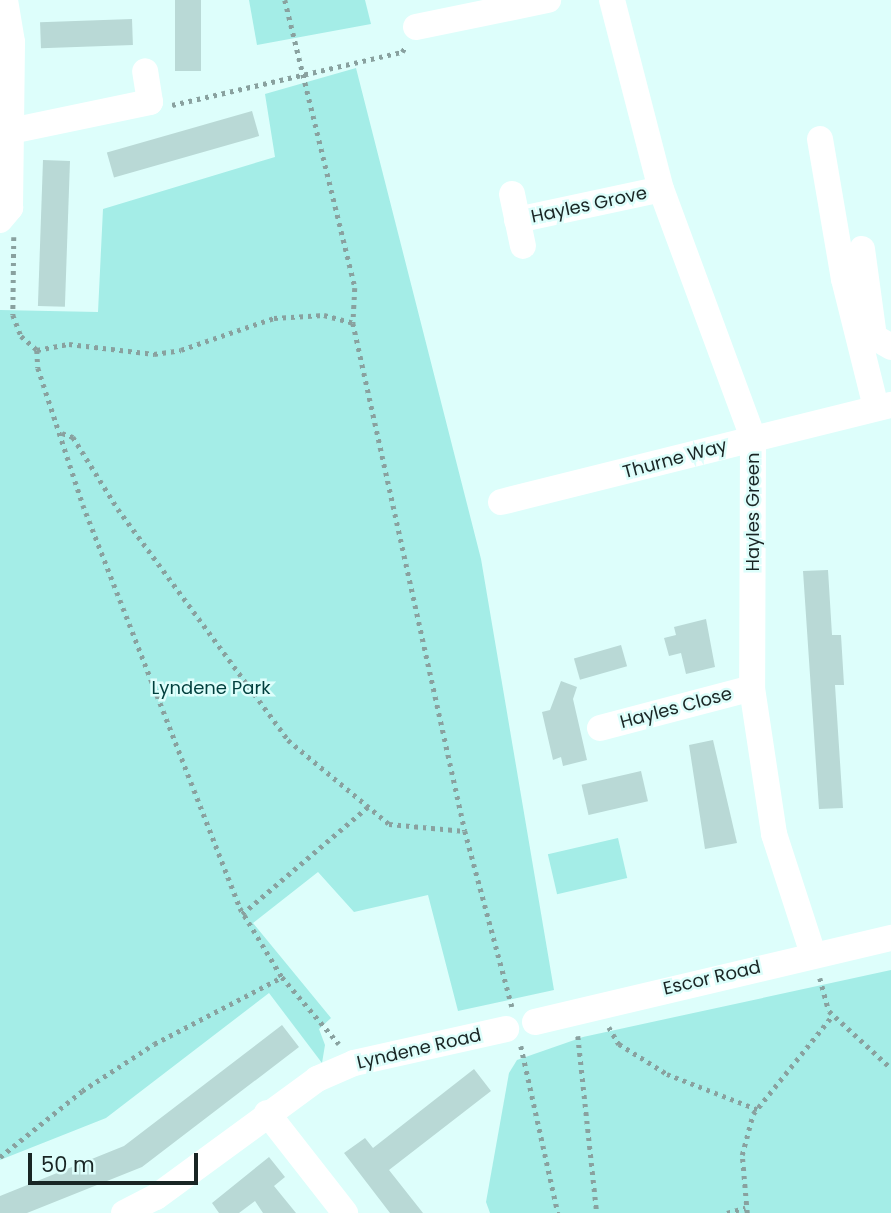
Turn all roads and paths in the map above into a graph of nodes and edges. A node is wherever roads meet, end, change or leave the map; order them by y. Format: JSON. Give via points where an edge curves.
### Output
{"nodes":[{"id":1,"x":5,"y":0,"type":"edge"},
{"id":2,"x":285,"y":0,"type":"edge"},
{"id":3,"x":548,"y":0,"type":"edge"},
{"id":4,"x":612,"y":0,"type":"edge"},
{"id":5,"x":449,"y":11,"type":"edge"},
{"id":6,"x":416,"y":27,"type":"joint"},
{"id":7,"x":145,"y":71,"type":"dead end"},
{"id":8,"x":150,"y":103,"type":"junction"},
{"id":9,"x":11,"y":131,"type":"junction"},
{"id":10,"x":820,"y":139,"type":"dead end"},
{"id":11,"x":661,"y":189,"type":"junction"},
{"id":12,"x":512,"y":194,"type":"dead end"},
{"id":13,"x":5,"y":214,"type":"edge"},
{"id":14,"x":862,"y":249,"type":"dead end"},
{"id":15,"x":353,"y":323,"type":"junction"},
{"id":16,"x":891,"y":347,"type":"edge"},
{"id":17,"x":37,"y":350,"type":"junction"},
{"id":18,"x":884,"y":406,"type":"edge"},
{"id":19,"x":62,"y":433,"type":"junction"},
{"id":20,"x":753,"y":438,"type":"junction"},
{"id":21,"x":501,"y":502,"type":"dead end"},
{"id":22,"x":752,"y":688,"type":"junction"},
{"id":23,"x":602,"y":730,"type":"dead end"},
{"id":24,"x":369,"y":806,"type":"junction"},
{"id":25,"x":465,"y":831,"type":"junction"},
{"id":26,"x":242,"y":914,"type":"junction"},
{"id":27,"x":891,"y":937,"type":"edge"},
{"id":28,"x":813,"y":954,"type":"junction"},
{"id":29,"x":282,"y":977,"type":"junction"},
{"id":30,"x":506,"y":984,"type":"dead end"},
{"id":31,"x":586,"y":1008,"type":"junction"},
{"id":32,"x":832,"y":1016,"type":"junction"},
{"id":33,"x":535,"y":1022,"type":"dead end"},
{"id":34,"x":506,"y":1029,"type":"dead end"},
{"id":35,"x":523,"y":1052,"type":"dead end"},
{"id":36,"x":354,"y":1063,"type":"junction"},
{"id":37,"x":891,"y":1068,"type":"edge"},
{"id":38,"x":757,"y":1109,"type":"junction"},
{"id":39,"x":267,"y":1113,"type":"junction"},
{"id":40,"x":0,"y":1157,"type":"edge"},
{"id":41,"x":746,"y":1210,"type":"edge"},
{"id":42,"x":124,"y":1213,"type":"edge"},
{"id":43,"x":345,"y":1213,"type":"edge"},
{"id":44,"x":558,"y":1213,"type":"edge"},
{"id":45,"x":597,"y":1213,"type":"edge"},
{"id":46,"x":727,"y":1213,"type":"edge"}],
"edges":[{"from":1,"to":9,"type":"street","via":[[12,42]]},
{"from":2,"to":15,"type":"path","via":[[355,288]]},
{"from":3,"to":5,"type":"street"},
{"from":4,"to":11,"type":"street","name":"Hayles Green"},
{"from":5,"to":6,"type":"street"},
{"from":6,"to":8,"type":"path","via":[[402,52],[177,105]]},
{"from":7,"to":8,"type":"street"},
{"from":8,"to":9,"type":"street"},
{"from":9,"to":13,"type":"street"},
{"from":10,"to":18,"type":"street","via":[[844,279]]},
{"from":11,"to":12,"type":"street","name":"Hayles Grove","via":[[520,233]]},
{"from":11,"to":20,"type":"street","name":"Hayles Green"},
{"from":13,"to":17,"type":"path","via":[[16,252],[13,315],[21,336]]},
{"from":14,"to":16,"type":"street","via":[[874,337]]},
{"from":15,"to":17,"type":"path","via":[[324,315],[274,318],[181,350],[154,354],[69,344]]},
{"from":15,"to":25,"type":"path"},
{"from":17,"to":19,"type":"path","via":[[38,368]]},
{"from":18,"to":20,"type":"street","name":"Thurne Way"},
{"from":19,"to":24,"type":"path","via":[[72,437],[118,509],[288,740]]},
{"from":19,"to":26,"type":"path","via":[[125,620]]},
{"from":20,"to":21,"type":"street","name":"Thurne Way"},
{"from":20,"to":22,"type":"street","name":"Hayles Green"},
{"from":22,"to":23,"type":"street","name":"Hayles Close"},
{"from":22,"to":28,"type":"street","name":"Hayles Green","via":[[774,834]]},
{"from":24,"to":25,"type":"path","via":[[389,824]]},
{"from":24,"to":26,"type":"path"},
{"from":25,"to":30,"type":"path"},
{"from":26,"to":29,"type":"path"},
{"from":27,"to":28,"type":"street","name":"Escor Road"},
{"from":28,"to":31,"type":"street","name":"Escor Road"},
{"from":28,"to":32,"type":"path"},
{"from":29,"to":36,"type":"path"},
{"from":29,"to":40,"type":"path","via":[[154,1044],[82,1091]]},
{"from":31,"to":33,"type":"street","name":"Escor Road"},
{"from":31,"to":38,"type":"path","via":[[619,1044],[667,1074]]},
{"from":31,"to":45,"type":"path"},
{"from":32,"to":37,"type":"path"},
{"from":32,"to":38,"type":"path"},
{"from":34,"to":36,"type":"street","name":"Lyndene Road"},
{"from":35,"to":44,"type":"path"},
{"from":36,"to":39,"type":"street","name":"Lyndene Road","via":[[317,1079]]},
{"from":38,"to":41,"type":"path","via":[[742,1155]]},
{"from":39,"to":42,"type":"street","name":"Lyndene Road","via":[[156,1197]]},
{"from":39,"to":43,"type":"street"},
{"from":41,"to":46,"type":"path"}]}
